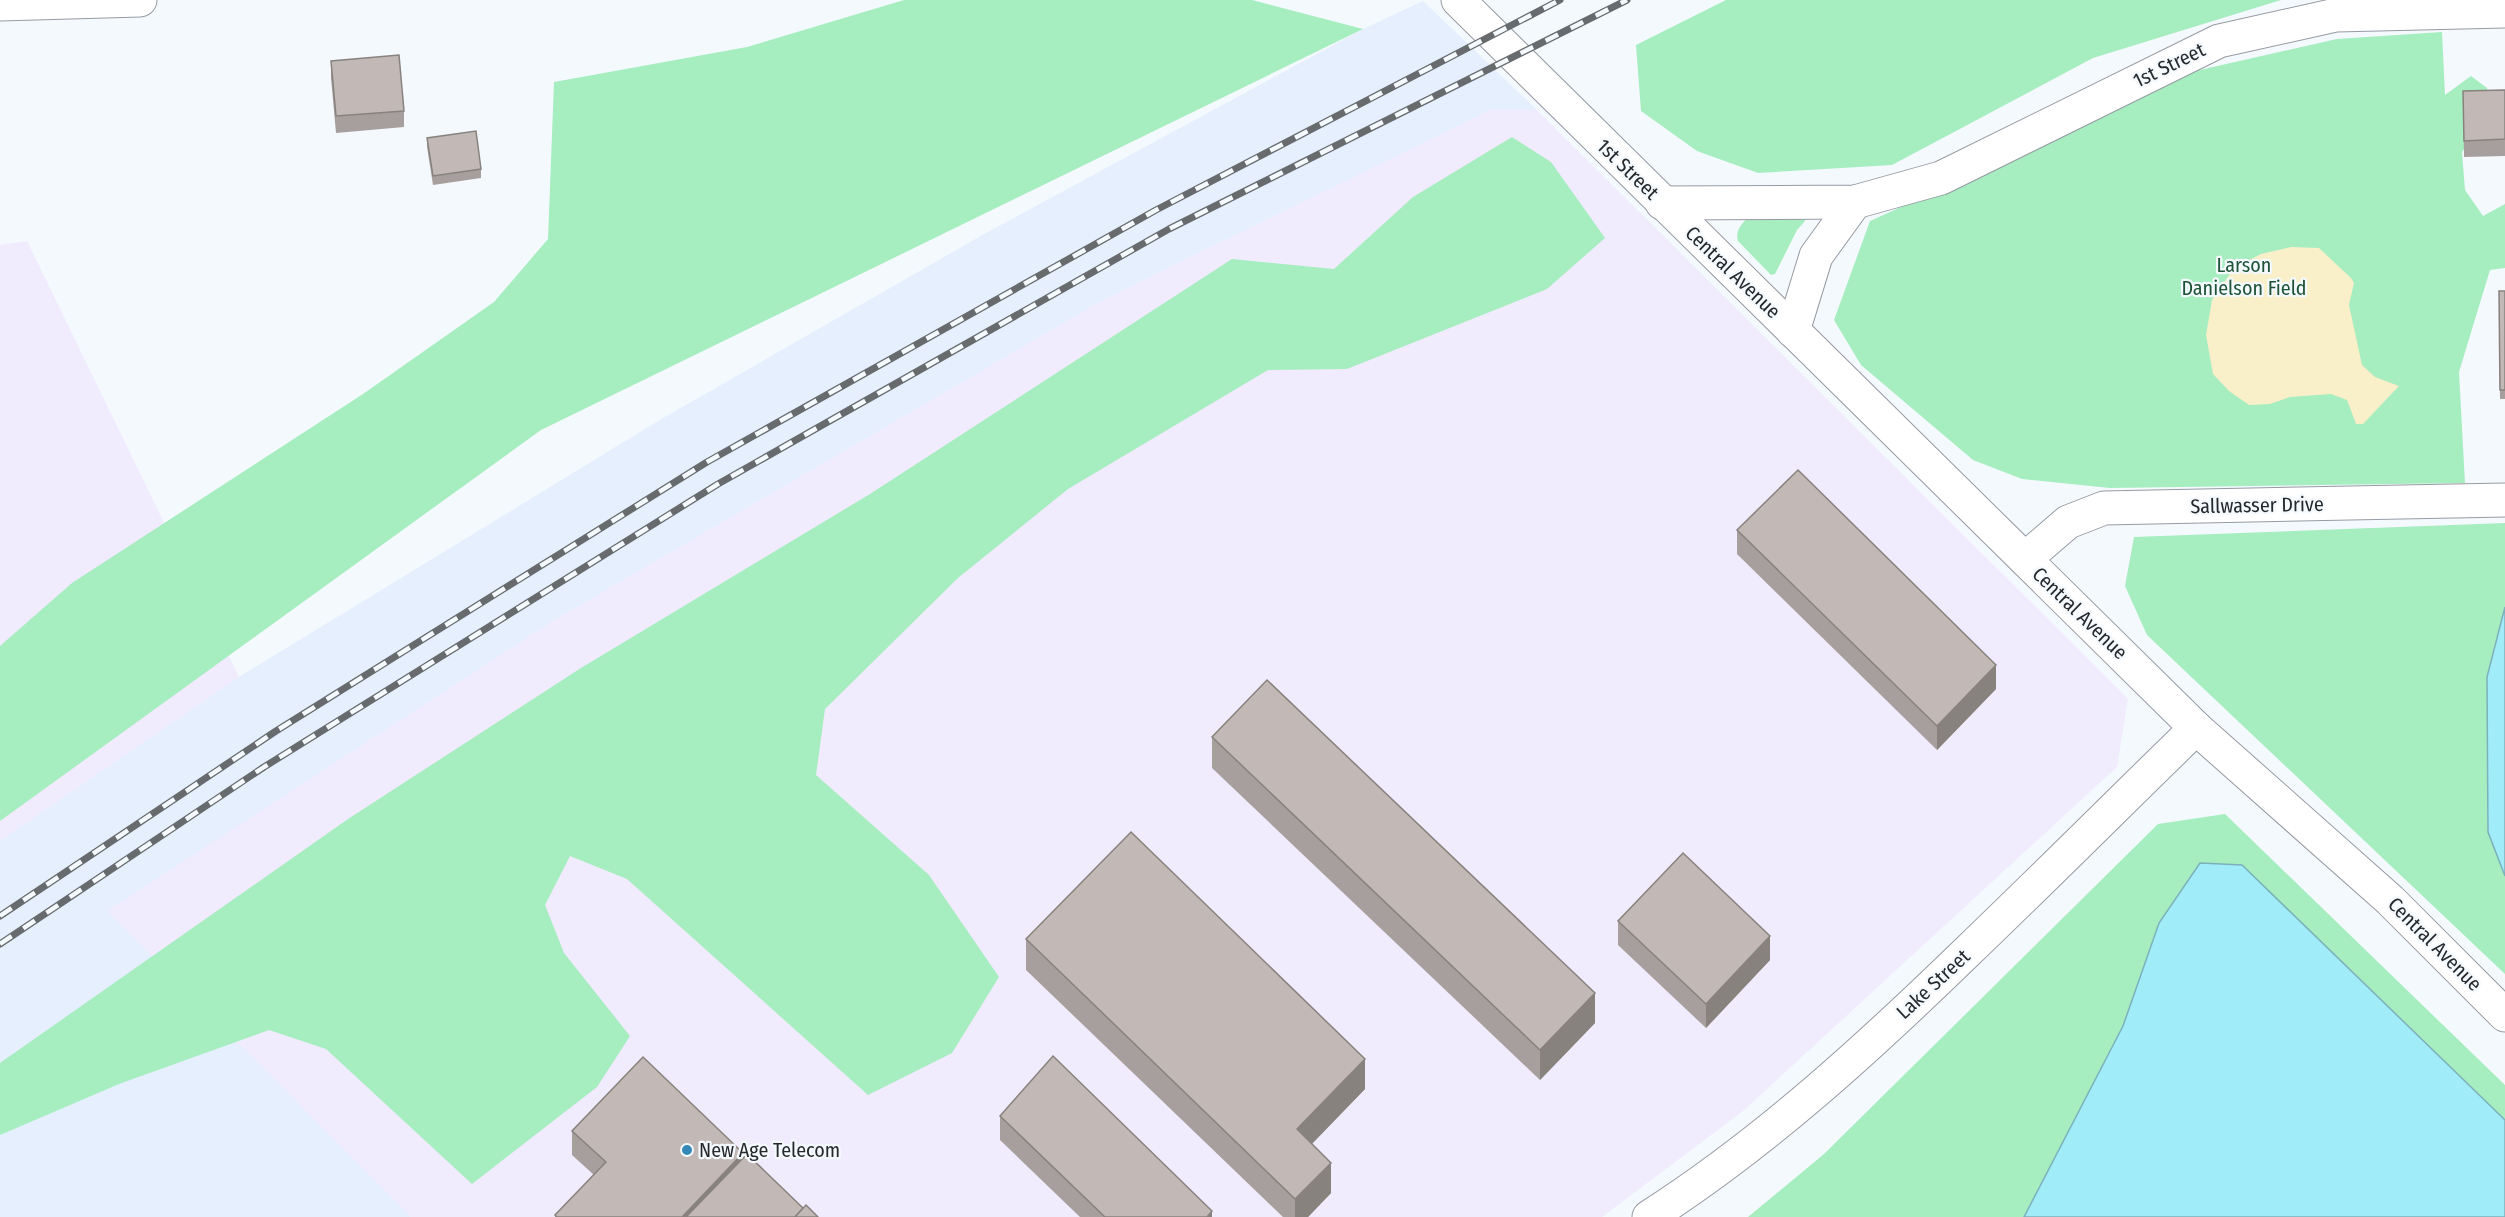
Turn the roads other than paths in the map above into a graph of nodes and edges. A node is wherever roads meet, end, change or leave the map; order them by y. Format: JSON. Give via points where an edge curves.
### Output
{"nodes":[{"id":1,"x":140,"y":0,"type":"edge"},
{"id":2,"x":1458,"y":0,"type":"edge"},
{"id":3,"x":0,"y":4,"type":"edge"},
{"id":4,"x":2505,"y":11,"type":"edge"},
{"id":5,"x":1855,"y":202,"type":"junction"},
{"id":6,"x":1662,"y":203,"type":"junction"},
{"id":7,"x":1793,"y":331,"type":"junction"},
{"id":8,"x":2505,"y":500,"type":"edge"},
{"id":9,"x":2025,"y":559,"type":"junction"},
{"id":10,"x":2196,"y":728,"type":"junction"},
{"id":11,"x":2505,"y":1015,"type":"edge"},
{"id":12,"x":1648,"y":1217,"type":"edge"}],
"edges":[{"from":1,"to":3,"type":"street"},
{"from":2,"to":6,"type":"street","name":"1st Street"},
{"from":4,"to":5,"type":"street","name":"1st Street","via":[[2336,15],[2219,41],[1941,178]]},
{"from":5,"to":6,"type":"street","name":"1st Street"},
{"from":5,"to":7,"type":"street","via":[[1816,256]]},
{"from":6,"to":7,"type":"street","name":"Central Avenue"},
{"from":7,"to":9,"type":"street","name":"Central Avenue"},
{"from":8,"to":9,"type":"street","name":"Sallwasser Drive","via":[[2104,508],[2068,522]]},
{"from":9,"to":10,"type":"street","name":"Central Avenue"},
{"from":10,"to":11,"type":"street","name":"Central Avenue","via":[[2390,900]]},
{"from":10,"to":12,"type":"street","name":"Lake Street","via":[[1918,1000],[1782,1122]]}]}
